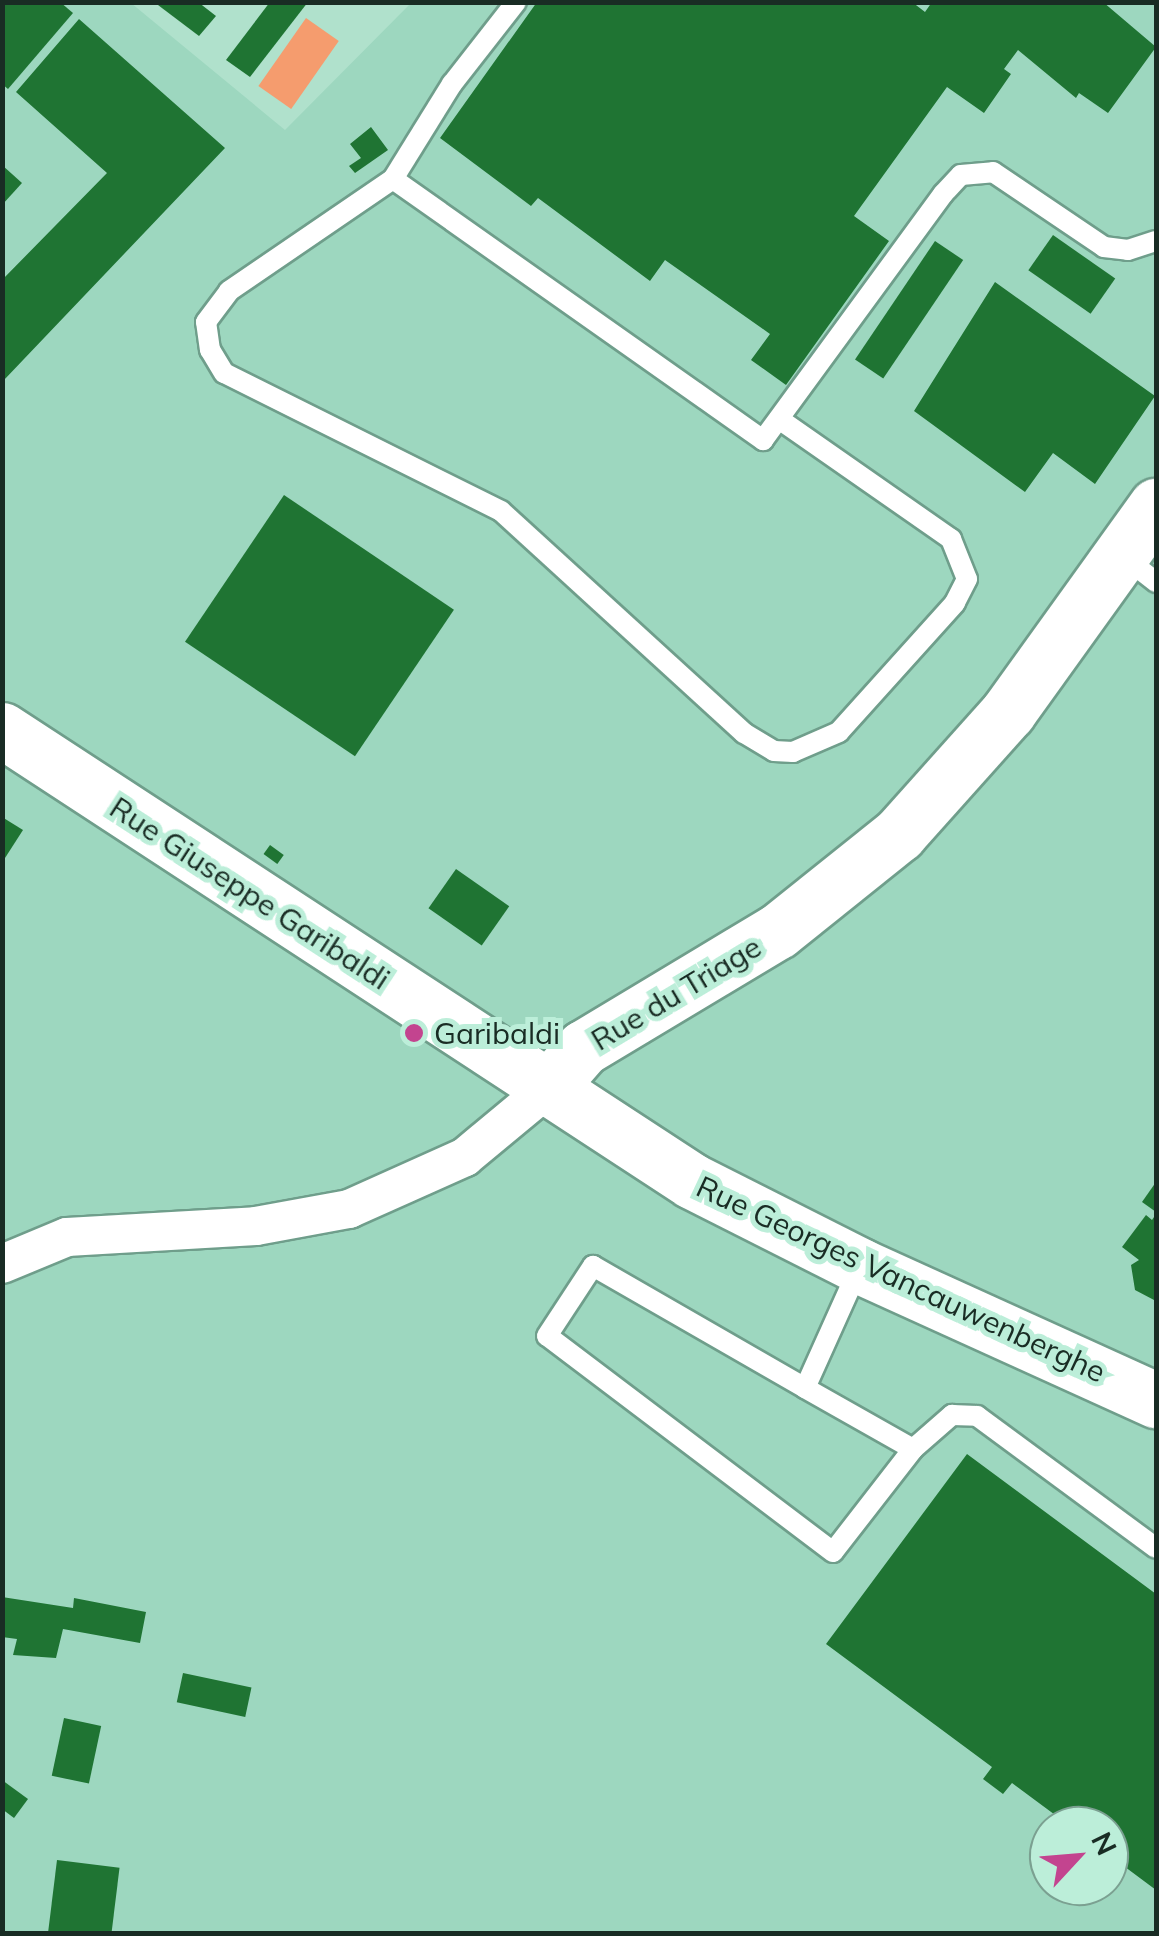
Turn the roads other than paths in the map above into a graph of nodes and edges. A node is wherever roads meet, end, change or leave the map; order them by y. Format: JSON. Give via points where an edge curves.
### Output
{"nodes":[{"id":1,"x":516,"y":2,"type":"edge"},
{"id":2,"x":394,"y":179,"type":"junction"},
{"id":3,"x":1156,"y":242,"type":"edge"},
{"id":4,"x":779,"y":419,"type":"junction"},
{"id":5,"x":1156,"y":506,"type":"edge"},
{"id":6,"x":1139,"y":568,"type":"edge"},
{"id":7,"x":2,"y":730,"type":"edge"},
{"id":8,"x":547,"y":1089,"type":"junction"},
{"id":9,"x":2,"y":1264,"type":"edge"},
{"id":10,"x":860,"y":1266,"type":"junction"},
{"id":11,"x":805,"y":1388,"type":"junction"},
{"id":12,"x":1156,"y":1400,"type":"edge"},
{"id":13,"x":914,"y":1450,"type":"junction"},
{"id":14,"x":1156,"y":1548,"type":"edge"}],
"edges":[{"from":1,"to":2,"type":"lane","via":[[452,84]]},
{"from":2,"to":4,"type":"lane","via":[[764,440]]},
{"from":2,"to":4,"type":"lane","via":[[216,300],[206,322],[215,362],[238,383],[501,511],[744,733],[774,751],[793,752],[839,732],[955,603],[966,579],[950,539]]},
{"from":3,"to":4,"type":"lane","via":[[1128,250],[1104,246],[993,172],[962,175]]},
{"from":5,"to":6,"type":"street","name":"Rue du Triage"},
{"from":6,"to":8,"type":"street","name":"Rue du Triage","via":[[878,853],[778,931],[582,1048]]},
{"from":7,"to":8,"type":"street","name":"Rue Giuseppe Garibaldi"},
{"from":8,"to":9,"type":"street","name":"Rue du Triage","via":[[464,1157],[349,1209],[256,1226],[66,1237]]},
{"from":8,"to":10,"type":"street","name":"Rue Georges Vancauwenberghe","via":[[692,1181]]},
{"from":10,"to":11,"type":"lane"},
{"from":10,"to":12,"type":"street","name":"Rue Georges Vancauwenberghe"},
{"from":11,"to":13,"type":"lane"},
{"from":11,"to":13,"type":"lane","via":[[593,1266],[546,1336],[833,1552]]},
{"from":13,"to":14,"type":"lane","via":[[952,1415],[977,1416]]}]}
